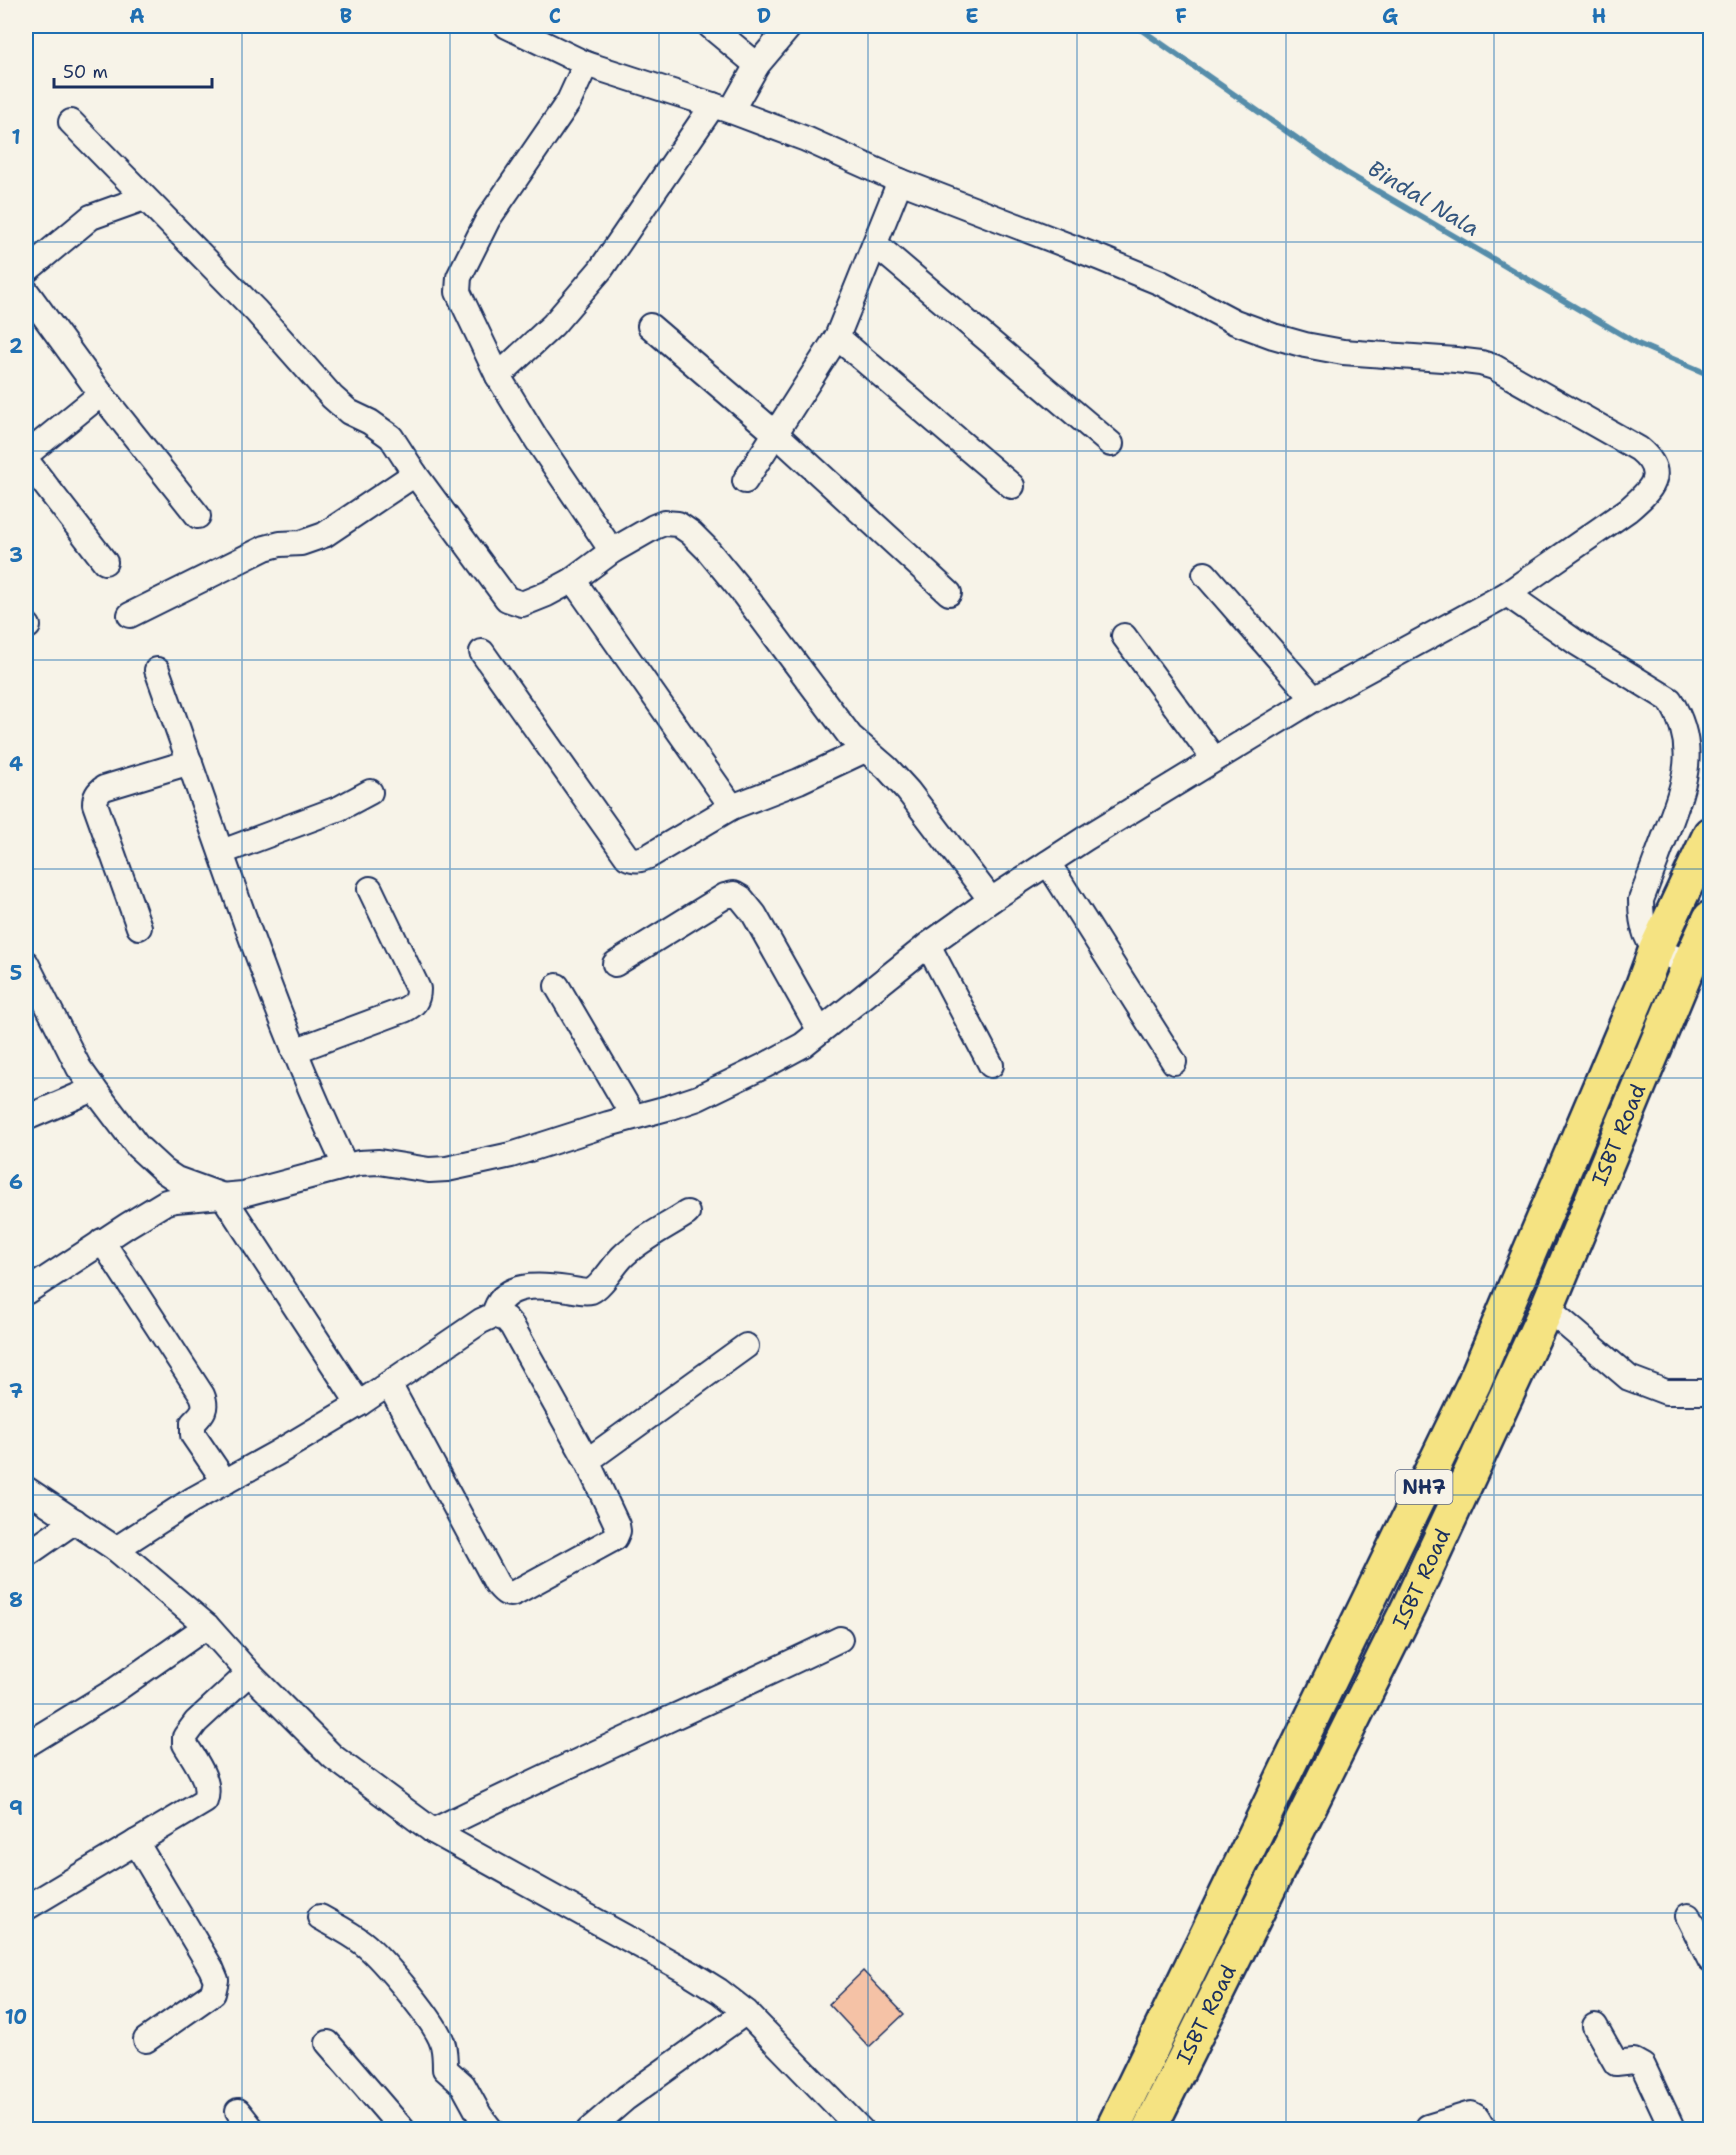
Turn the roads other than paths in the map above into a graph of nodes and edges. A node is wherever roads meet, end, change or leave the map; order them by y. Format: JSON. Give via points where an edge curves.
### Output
{"nodes":[{"id":1,"x":507,"y":26,"type":"edge"},
{"id":2,"x":710,"y":26,"type":"edge"},
{"id":3,"x":790,"y":26,"type":"edge"},
{"id":4,"x":586,"y":64,"type":"junction"},
{"id":5,"x":757,"y":65,"type":"junction"},
{"id":6,"x":722,"y":108,"type":"junction"},
{"id":7,"x":71,"y":122,"type":"dead end"},
{"id":8,"x":900,"y":181,"type":"junction"},
{"id":9,"x":144,"y":198,"type":"junction"},
{"id":10,"x":875,"y":244,"type":"junction"},
{"id":11,"x":26,"y":271,"type":"edge"},
{"id":12,"x":26,"y":291,"type":"edge"},
{"id":13,"x":650,"y":326,"type":"dead end"},
{"id":14,"x":837,"y":337,"type":"junction"},
{"id":15,"x":498,"y":376,"type":"junction"},
{"id":16,"x":100,"y":394,"type":"junction"},
{"id":17,"x":776,"y":434,"type":"junction"},
{"id":18,"x":1111,"y":444,"type":"dead end"},
{"id":19,"x":26,"y":455,"type":"edge"},
{"id":20,"x":26,"y":460,"type":"edge"},
{"id":21,"x":415,"y":474,"type":"junction"},
{"id":22,"x":745,"y":481,"type":"dead end"},
{"id":23,"x":1012,"y":486,"type":"dead end"},
{"id":24,"x":198,"y":516,"type":"dead end"},
{"id":25,"x":612,"y":551,"type":"junction"},
{"id":26,"x":105,"y":562,"type":"dead end"},
{"id":27,"x":1204,"y":574,"type":"dead end"},
{"id":28,"x":573,"y":580,"type":"junction"},
{"id":29,"x":949,"y":593,"type":"dead end"},
{"id":30,"x":1507,"y":594,"type":"junction"},
{"id":31,"x":129,"y":615,"type":"dead end"},
{"id":32,"x":1124,"y":636,"type":"dead end"},
{"id":33,"x":482,"y":652,"type":"dead end"},
{"id":34,"x":157,"y":670,"type":"dead end"},
{"id":35,"x":1314,"y":699,"type":"junction"},
{"id":36,"x":865,"y":750,"type":"junction"},
{"id":37,"x":1214,"y":759,"type":"junction"},
{"id":38,"x":190,"y":762,"type":"junction"},
{"id":39,"x":370,"y":792,"type":"dead end"},
{"id":40,"x":732,"y":807,"type":"junction"},
{"id":41,"x":1710,"y":834,"type":"edge"},
{"id":42,"x":222,"y":852,"type":"junction"},
{"id":43,"x":1048,"y":862,"type":"junction"},
{"id":44,"x":370,"y":889,"type":"dead end"},
{"id":45,"x":991,"y":900,"type":"junction"},
{"id":46,"x":1710,"y":918,"type":"edge"},
{"id":47,"x":139,"y":927,"type":"dead end"},
{"id":48,"x":928,"y":945,"type":"junction"},
{"id":49,"x":1656,"y":949,"type":"junction"},
{"id":50,"x":26,"y":963,"type":"edge"},
{"id":51,"x":1690,"y":963,"type":"junction"},
{"id":52,"x":615,"y":964,"type":"dead end"},
{"id":53,"x":557,"y":986,"type":"dead end"},
{"id":54,"x":820,"y":1031,"type":"junction"},
{"id":55,"x":294,"y":1051,"type":"junction"},
{"id":56,"x":1174,"y":1062,"type":"dead end"},
{"id":57,"x":991,"y":1065,"type":"dead end"},
{"id":58,"x":94,"y":1089,"type":"junction"},
{"id":59,"x":633,"y":1116,"type":"junction"},
{"id":60,"x":26,"y":1118,"type":"edge"},
{"id":61,"x":345,"y":1165,"type":"junction"},
{"id":62,"x":223,"y":1196,"type":"junction"},
{"id":63,"x":687,"y":1213,"type":"dead end"},
{"id":64,"x":102,"y":1241,"type":"junction"},
{"id":65,"x":26,"y":1292,"type":"edge"},
{"id":66,"x":1547,"y":1308,"type":"junction"},
{"id":67,"x":494,"y":1315,"type":"junction"},
{"id":68,"x":746,"y":1346,"type":"dead end"},
{"id":69,"x":388,"y":1384,"type":"junction"},
{"id":70,"x":1710,"y":1392,"type":"edge"},
{"id":71,"x":359,"y":1404,"type":"junction"},
{"id":72,"x":587,"y":1461,"type":"junction"},
{"id":73,"x":225,"y":1482,"type":"junction"},
{"id":74,"x":26,"y":1489,"type":"edge"},
{"id":75,"x":75,"y":1521,"type":"junction"},
{"id":76,"x":116,"y":1549,"type":"junction"},
{"id":77,"x":26,"y":1555,"type":"edge"},
{"id":78,"x":207,"y":1626,"type":"junction"},
{"id":79,"x":840,"y":1639,"type":"dead end"},
{"id":80,"x":249,"y":1672,"type":"junction"},
{"id":81,"x":26,"y":1745,"type":"edge"},
{"id":82,"x":433,"y":1831,"type":"junction"},
{"id":83,"x":136,"y":1842,"type":"junction"},
{"id":84,"x":26,"y":1908,"type":"edge"},
{"id":85,"x":1688,"y":1916,"type":"dead end"},
{"id":86,"x":320,"y":1917,"type":"dead end"},
{"id":87,"x":1710,"y":1960,"type":"edge"},
{"id":88,"x":746,"y":2012,"type":"junction"},
{"id":89,"x":1595,"y":2026,"type":"dead end"},
{"id":90,"x":146,"y":2040,"type":"dead end"},
{"id":91,"x":328,"y":2043,"type":"dead end"},
{"id":92,"x":238,"y":2111,"type":"dead end"},
{"id":93,"x":1428,"y":2127,"type":"dead end"},
{"id":94,"x":254,"y":2130,"type":"edge"},
{"id":95,"x":403,"y":2130,"type":"edge"},
{"id":96,"x":491,"y":2130,"type":"edge"},
{"id":97,"x":590,"y":2130,"type":"edge"},
{"id":98,"x":861,"y":2130,"type":"edge"},
{"id":99,"x":1112,"y":2130,"type":"edge"},
{"id":100,"x":1149,"y":2130,"type":"edge"},
{"id":101,"x":1485,"y":2130,"type":"edge"},
{"id":102,"x":1673,"y":2130,"type":"edge"}],
"edges":[{"from":1,"to":4,"type":"street"},
{"from":2,"to":5,"type":"street"},
{"from":3,"to":5,"type":"street"},
{"from":4,"to":6,"type":"street"},
{"from":4,"to":15,"type":"street","via":[[569,101],[488,219],[459,277],[461,302]]},
{"from":5,"to":6,"type":"street"},
{"from":6,"to":8,"type":"street","via":[[806,139]]},
{"from":6,"to":15,"type":"street","via":[[601,269],[553,325]]},
{"from":7,"to":9,"type":"street"},
{"from":8,"to":10,"type":"street"},
{"from":8,"to":30,"type":"street","via":[[1161,283],[1235,322],[1273,336],[1343,352],[1456,360],[1494,367],[1649,457],[1655,478],[1644,496]]},
{"from":9,"to":11,"type":"street","via":[[91,217]]},
{"from":9,"to":21,"type":"street","via":[[256,311],[332,398],[391,437]]},
{"from":10,"to":14,"type":"street"},
{"from":10,"to":18,"type":"street"},
{"from":12,"to":16,"type":"street"},
{"from":13,"to":17,"type":"street"},
{"from":14,"to":17,"type":"street"},
{"from":14,"to":23,"type":"street"},
{"from":15,"to":25,"type":"street"},
{"from":16,"to":19,"type":"street"},
{"from":16,"to":24,"type":"street"},
{"from":17,"to":22,"type":"street"},
{"from":17,"to":29,"type":"street"},
{"from":20,"to":26,"type":"street"},
{"from":21,"to":28,"type":"street","via":[[507,599],[522,604]]},
{"from":21,"to":31,"type":"street","via":[[324,535],[265,548]]},
{"from":25,"to":28,"type":"street"},
{"from":25,"to":36,"type":"street","via":[[664,523],[678,524],[691,533],[743,593],[838,721]]},
{"from":27,"to":35,"type":"street"},
{"from":28,"to":40,"type":"street"},
{"from":30,"to":35,"type":"street"},
{"from":30,"to":49,"type":"street","via":[[1670,700],[1679,715],[1687,754],[1684,787],[1641,900],[1645,931]]},
{"from":32,"to":37,"type":"street"},
{"from":33,"to":40,"type":"street","via":[[627,857],[641,860]]},
{"from":34,"to":38,"type":"street"},
{"from":35,"to":37,"type":"street"},
{"from":36,"to":40,"type":"street"},
{"from":36,"to":45,"type":"street","via":[[908,791]]},
{"from":37,"to":43,"type":"street"},
{"from":38,"to":42,"type":"street"},
{"from":38,"to":47,"type":"street","via":[[104,788],[95,799]]},
{"from":39,"to":42,"type":"street","via":[[340,808]]},
{"from":41,"to":49,"type":"highway","number":"NH7"},
{"from":42,"to":55,"type":"street"},
{"from":43,"to":45,"type":"street"},
{"from":43,"to":56,"type":"street"},
{"from":44,"to":55,"type":"street","via":[[418,989],[417,1001],[404,1010]]},
{"from":45,"to":48,"type":"street"},
{"from":46,"to":51,"type":"highway","name":"ISBT Road","number":"NH7"},
{"from":48,"to":54,"type":"street"},
{"from":48,"to":57,"type":"street"},
{"from":49,"to":51,"type":"street"},
{"from":49,"to":99,"type":"highway","number":"NH7","via":[[1474,1383]]},
{"from":50,"to":58,"type":"street","via":[[79,1068]]},
{"from":51,"to":66,"type":"highway","name":"ISBT Road","number":"NH7"},
{"from":52,"to":54,"type":"street","via":[[734,894],[754,914]]},
{"from":53,"to":59,"type":"street"},
{"from":54,"to":59,"type":"street","via":[[774,1061],[698,1098]]},
{"from":55,"to":61,"type":"street"},
{"from":58,"to":60,"type":"street"},
{"from":58,"to":62,"type":"street","via":[[138,1147],[164,1171]]},
{"from":59,"to":61,"type":"street","via":[[511,1155],[447,1169],[379,1162]]},
{"from":61,"to":62,"type":"street"},
{"from":62,"to":64,"type":"street","via":[[166,1202]]},
{"from":62,"to":71,"type":"street"},
{"from":63,"to":67,"type":"street","via":[[625,1254],[590,1291],[524,1287],[501,1300]]},
{"from":64,"to":65,"type":"street"},
{"from":64,"to":73,"type":"street","via":[[202,1395],[204,1411],[193,1423],[193,1435]]},
{"from":66,"to":70,"type":"street","via":[[1629,1378],[1666,1392]]},
{"from":66,"to":100,"type":"highway","name":"ISBT Road","number":"NH7","via":[[1409,1606]]},
{"from":67,"to":69,"type":"street"},
{"from":67,"to":72,"type":"street","via":[[512,1326]]},
{"from":68,"to":72,"type":"street"},
{"from":69,"to":71,"type":"street"},
{"from":69,"to":72,"type":"street","via":[[496,1584],[508,1594],[618,1534]]},
{"from":71,"to":73,"type":"street"},
{"from":73,"to":76,"type":"street"},
{"from":74,"to":75,"type":"street"},
{"from":75,"to":76,"type":"street"},
{"from":75,"to":77,"type":"street"},
{"from":76,"to":78,"type":"street"},
{"from":78,"to":80,"type":"street"},
{"from":78,"to":81,"type":"street"},
{"from":79,"to":82,"type":"street"},
{"from":80,"to":82,"type":"street","via":[[333,1757]]},
{"from":80,"to":83,"type":"street","via":[[184,1737],[206,1781],[205,1801]]},
{"from":82,"to":88,"type":"street","via":[[690,1973]]},
{"from":83,"to":84,"type":"street"},
{"from":83,"to":90,"type":"street","via":[[216,1980],[213,1993]]},
{"from":85,"to":87,"type":"street"},
{"from":86,"to":96,"type":"street","via":[[366,1945],[405,1988],[443,2044],[445,2069],[462,2085]]},
{"from":88,"to":97,"type":"street","via":[[626,2098]]},
{"from":88,"to":98,"type":"street"},
{"from":89,"to":102,"type":"street","via":[[1616,2063],[1634,2061],[1643,2066]]},
{"from":91,"to":95,"type":"street"},
{"from":92,"to":94,"type":"street"},
{"from":93,"to":101,"type":"street","via":[[1471,2114]]}]}
